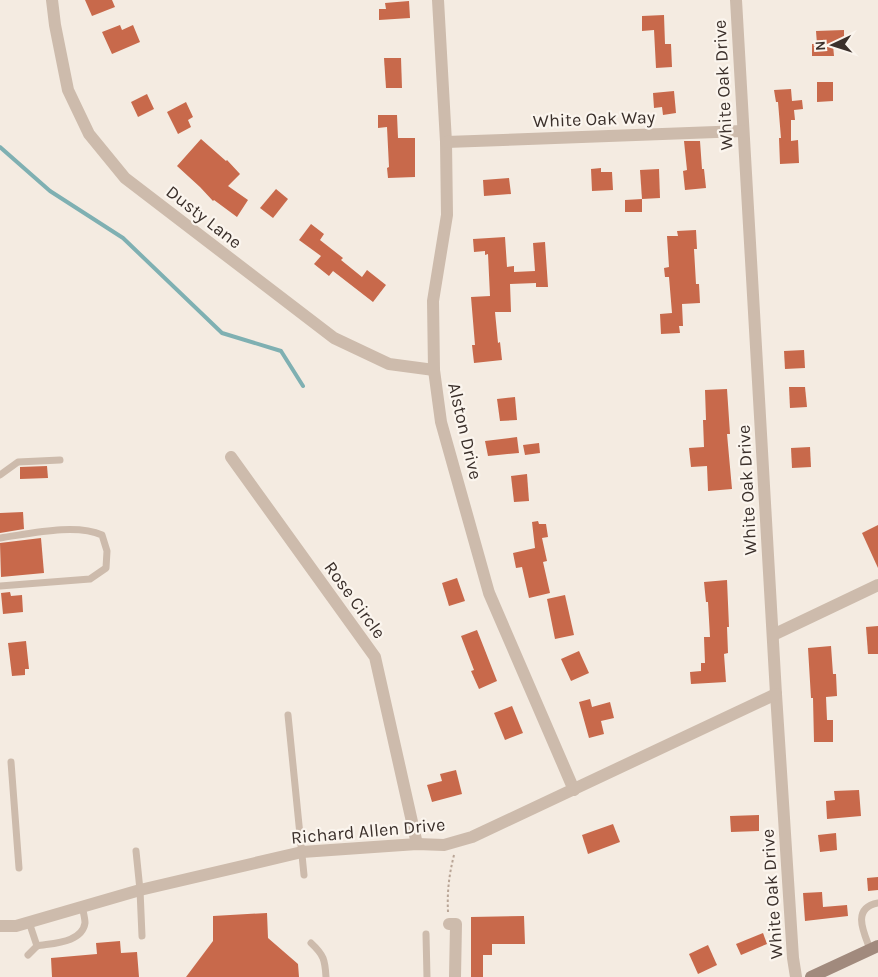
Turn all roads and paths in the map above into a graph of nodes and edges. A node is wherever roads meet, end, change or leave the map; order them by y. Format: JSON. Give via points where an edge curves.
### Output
{"nodes":[{"id":1,"x":52,"y":0,"type":"edge"},
{"id":2,"x":438,"y":0,"type":"edge"},
{"id":3,"x":736,"y":0,"type":"edge"},
{"id":4,"x":743,"y":131,"type":"junction"},
{"id":5,"x":446,"y":142,"type":"junction"},
{"id":6,"x":434,"y":370,"type":"junction"},
{"id":7,"x":231,"y":457,"type":"dead end"},
{"id":8,"x":60,"y":460,"type":"dead end"},
{"id":9,"x":0,"y":476,"type":"edge"},
{"id":10,"x":0,"y":538,"type":"edge"},
{"id":11,"x":878,"y":585,"type":"edge"},
{"id":12,"x":0,"y":586,"type":"edge"},
{"id":13,"x":773,"y":635,"type":"junction"},
{"id":14,"x":776,"y":694,"type":"junction"},
{"id":15,"x":288,"y":715,"type":"dead end"},
{"id":16,"x":11,"y":762,"type":"dead end"},
{"id":17,"x":574,"y":790,"type":"junction"},
{"id":18,"x":464,"y":838,"type":"junction"},
{"id":19,"x":417,"y":844,"type":"junction"},
{"id":20,"x":136,"y":851,"type":"dead end"},
{"id":21,"x":302,"y":852,"type":"junction"},
{"id":22,"x":19,"y":868,"type":"dead end"},
{"id":23,"x":304,"y":875,"type":"dead end"},
{"id":24,"x":140,"y":890,"type":"junction"},
{"id":25,"x":878,"y":903,"type":"edge"},
{"id":26,"x":82,"y":906,"type":"junction"},
{"id":27,"x":29,"y":922,"type":"junction"},
{"id":28,"x":449,"y":924,"type":"joint"},
{"id":29,"x":0,"y":926,"type":"edge"},
{"id":30,"x":426,"y":934,"type":"dead end"},
{"id":31,"x":142,"y":936,"type":"dead end"},
{"id":32,"x":311,"y":944,"type":"dead end"},
{"id":33,"x":37,"y":946,"type":"junction"},
{"id":34,"x":874,"y":948,"type":"edge"},
{"id":35,"x":28,"y":955,"type":"dead end"},
{"id":36,"x":326,"y":977,"type":"edge"},
{"id":37,"x":427,"y":977,"type":"edge"},
{"id":38,"x":455,"y":977,"type":"edge"},
{"id":39,"x":796,"y":977,"type":"edge"},
{"id":40,"x":811,"y":977,"type":"edge"}],
"edges":[{"from":1,"to":6,"type":"street","name":"Dusty Lane","via":[[68,90],[89,134],[125,178],[334,338],[389,364]]},
{"from":2,"to":5,"type":"street","name":"Alston Drive"},
{"from":3,"to":4,"type":"street","name":"White Oak Drive"},
{"from":4,"to":5,"type":"street","name":"White Oak Way"},
{"from":4,"to":13,"type":"street","name":"White Oak Drive"},
{"from":5,"to":6,"type":"street","name":"Alston Drive","via":[[446,215],[434,301]]},
{"from":6,"to":17,"type":"street","name":"Alston Drive","via":[[441,422],[489,593]]},
{"from":7,"to":19,"type":"street","name":"Rose Circle","via":[[374,657]]},
{"from":8,"to":9,"type":"lane","via":[[18,462]]},
{"from":10,"to":12,"type":"lane","via":[[62,530],[94,531],[102,535],[108,560],[106,568],[90,579]]},
{"from":11,"to":13,"type":"street"},
{"from":13,"to":14,"type":"street","name":"White Oak Drive"},
{"from":14,"to":17,"type":"street","name":"Richard Allen Drive"},
{"from":14,"to":39,"type":"street","name":"White Oak Drive"},
{"from":15,"to":21,"type":"lane"},
{"from":16,"to":22,"type":"lane"},
{"from":17,"to":18,"type":"street","name":"Richard Allen Drive"},
{"from":18,"to":19,"type":"street","name":"Richard Allen Drive","via":[[444,845]]},
{"from":18,"to":28,"type":"path","via":[[455,851],[448,879]]},
{"from":19,"to":21,"type":"street","name":"Richard Allen Drive"},
{"from":20,"to":24,"type":"lane"},
{"from":21,"to":23,"type":"lane"},
{"from":21,"to":24,"type":"street","name":"Richard Allen Drive"},
{"from":24,"to":26,"type":"street","name":"Richard Allen Drive"},
{"from":24,"to":31,"type":"lane"},
{"from":25,"to":34,"type":"lane","via":[[867,907],[861,920],[862,930]]},
{"from":26,"to":27,"type":"street","name":"Richard Allen Drive"},
{"from":26,"to":33,"type":"lane","via":[[85,923],[78,936]]},
{"from":27,"to":29,"type":"street","name":"Richard Allen Drive"},
{"from":27,"to":33,"type":"lane"},
{"from":28,"to":38,"type":"street","via":[[456,924]]},
{"from":30,"to":37,"type":"lane"},
{"from":32,"to":36,"type":"lane","via":[[322,952]]},
{"from":33,"to":35,"type":"lane"},
{"from":34,"to":40,"type":"main road"}]}
